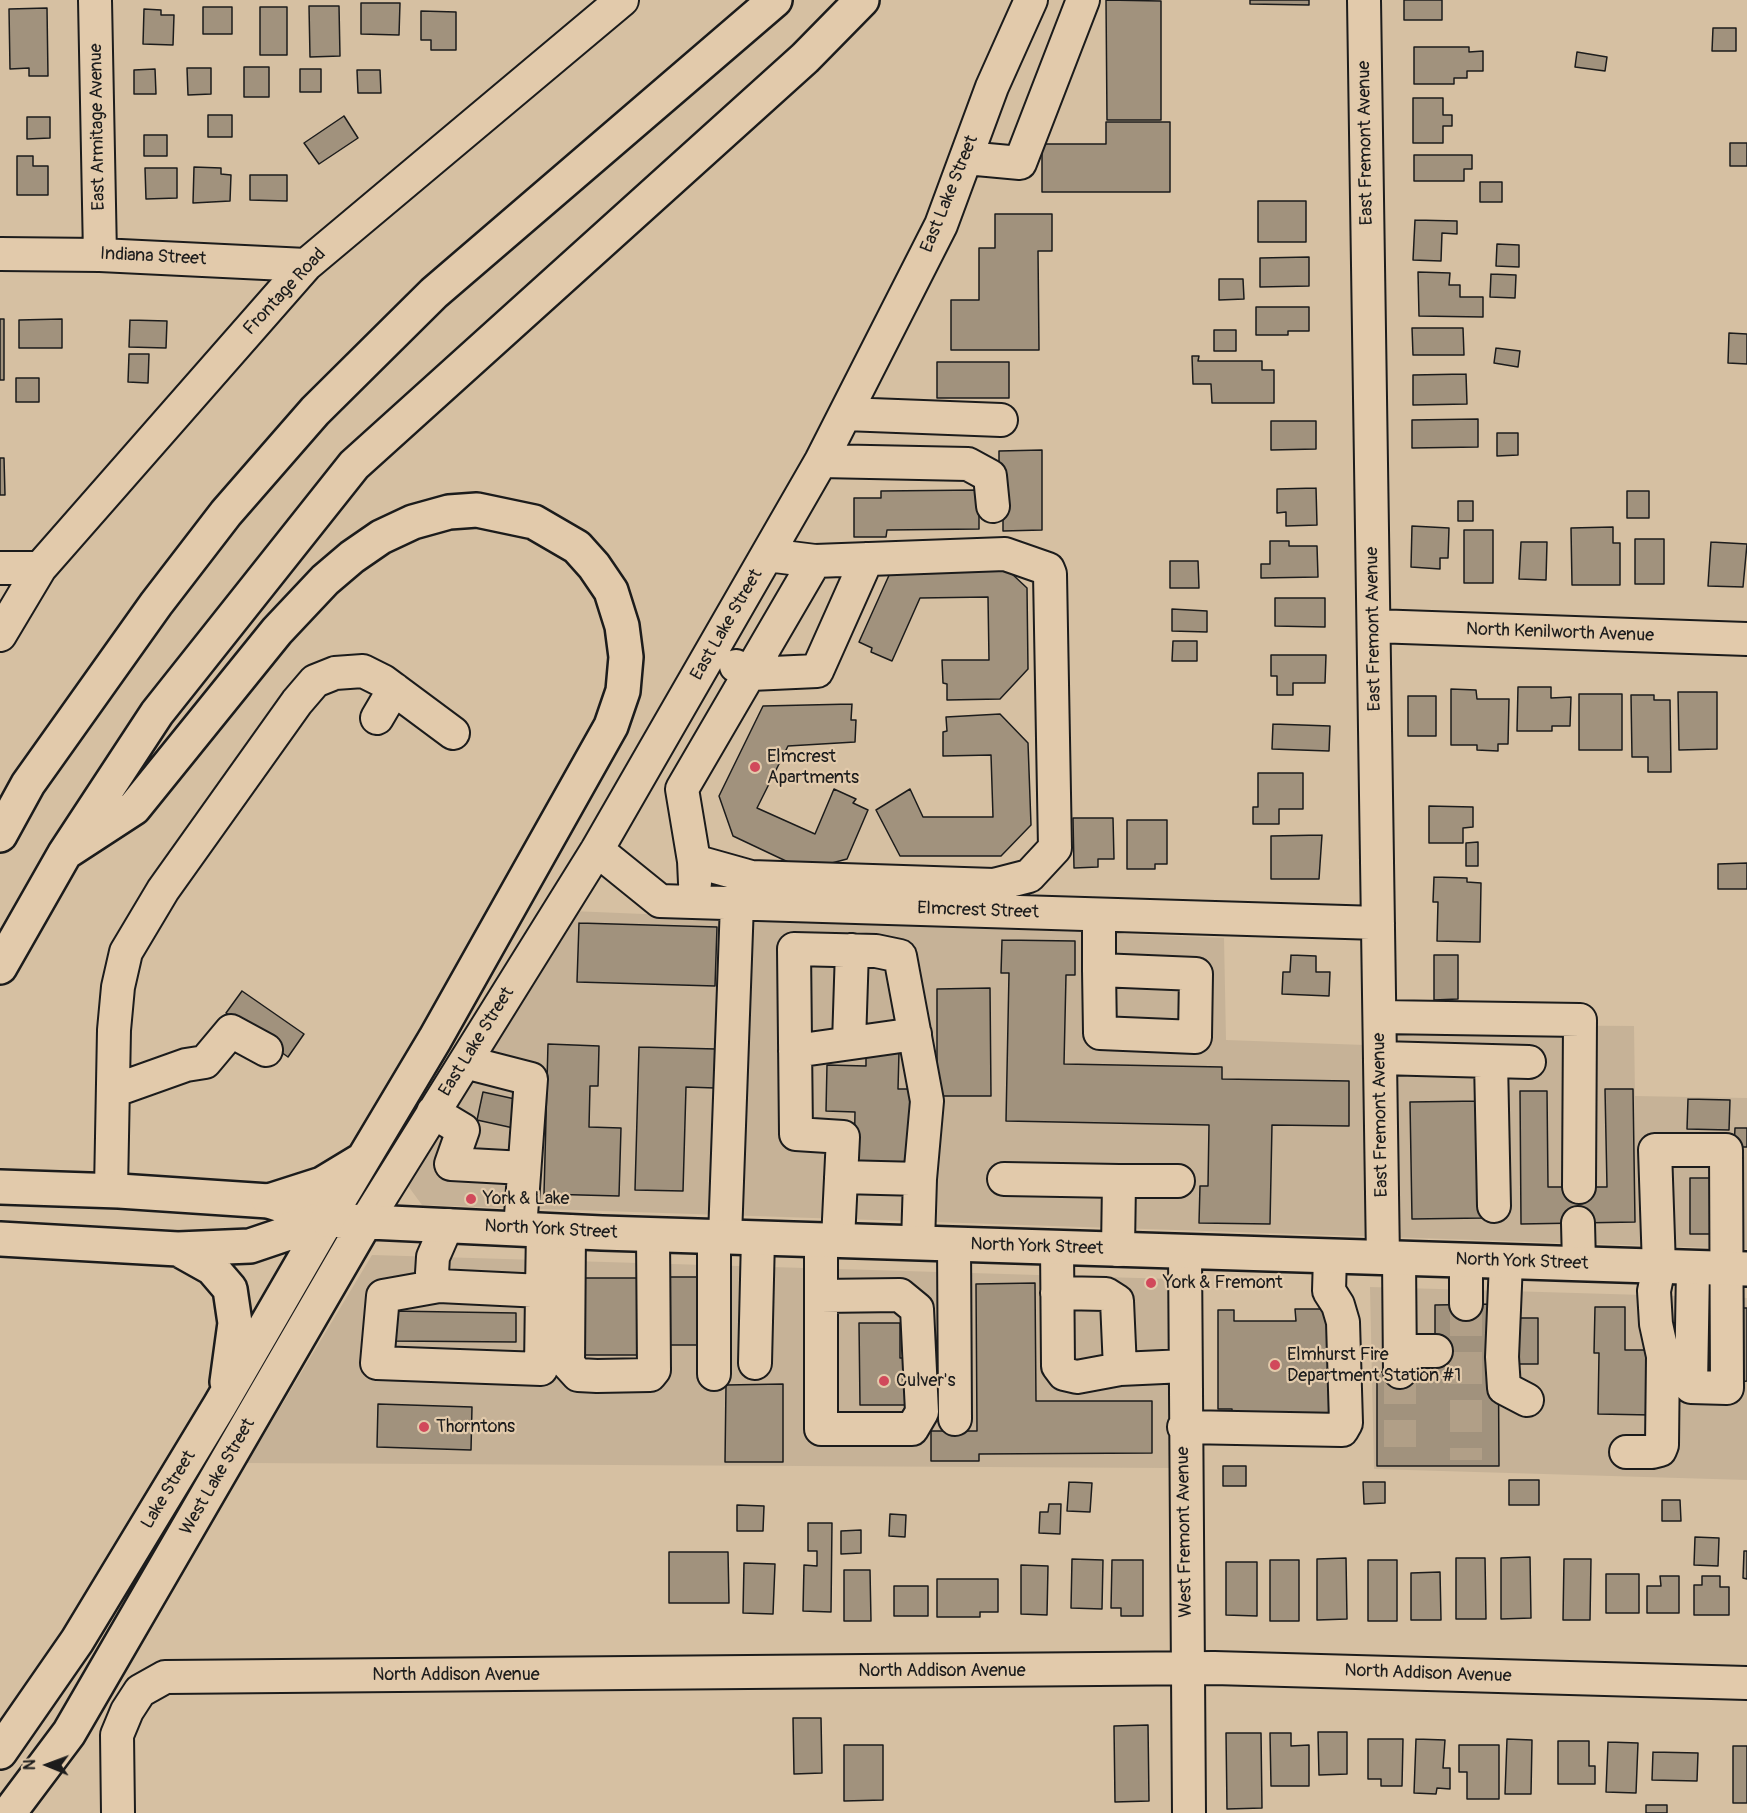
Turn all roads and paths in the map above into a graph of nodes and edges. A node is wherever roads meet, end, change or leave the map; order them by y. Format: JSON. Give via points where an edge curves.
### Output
{"nodes":[{"id":1,"x":95,"y":0,"type":"edge"},
{"id":2,"x":622,"y":0,"type":"edge"},
{"id":3,"x":775,"y":0,"type":"edge"},
{"id":4,"x":862,"y":0,"type":"edge"},
{"id":5,"x":1031,"y":0,"type":"edge"},
{"id":6,"x":1083,"y":0,"type":"edge"},
{"id":7,"x":1364,"y":0,"type":"edge"},
{"id":8,"x":966,"y":158,"type":"junction"},
{"id":9,"x":0,"y":254,"type":"edge"},
{"id":10,"x":100,"y":255,"type":"junction"},
{"id":11,"x":306,"y":265,"type":"junction"},
{"id":12,"x":845,"y":414,"type":"junction"},
{"id":13,"x":1001,"y":420,"type":"dead end"},
{"id":14,"x":821,"y":461,"type":"junction"},
{"id":15,"x":993,"y":506,"type":"dead end"},
{"id":16,"x":767,"y":555,"type":"junction"},
{"id":17,"x":867,"y":559,"type":"junction"},
{"id":18,"x":815,"y":561,"type":"junction"},
{"id":19,"x":0,"y":568,"type":"edge"},
{"id":20,"x":40,"y":568,"type":"junction"},
{"id":21,"x":1374,"y":626,"type":"junction"},
{"id":22,"x":0,"y":635,"type":"edge"},
{"id":23,"x":1747,"y":639,"type":"edge"},
{"id":24,"x":711,"y":652,"type":"junction"},
{"id":25,"x":751,"y":674,"type":"junction"},
{"id":26,"x":394,"y":689,"type":"junction"},
{"id":27,"x":377,"y":718,"type":"dead end"},
{"id":28,"x":453,"y":733,"type":"dead end"},
{"id":29,"x":0,"y":835,"type":"edge"},
{"id":30,"x":597,"y":850,"type":"junction"},
{"id":31,"x":64,"y":853,"type":"junction"},
{"id":32,"x":694,"y":861,"type":"junction"},
{"id":33,"x":1029,"y":876,"type":"junction"},
{"id":34,"x":696,"y":902,"type":"junction"},
{"id":35,"x":737,"y":903,"type":"junction"},
{"id":36,"x":873,"y":908,"type":"junction"},
{"id":37,"x":1041,"y":913,"type":"junction"},
{"id":38,"x":1099,"y":915,"type":"junction"},
{"id":39,"x":1378,"y":923,"type":"junction"},
{"id":40,"x":864,"y":951,"type":"junction"},
{"id":41,"x":0,"y":967,"type":"edge"},
{"id":42,"x":1100,"y":970,"type":"dead end"},
{"id":43,"x":1380,"y":1017,"type":"junction"},
{"id":44,"x":915,"y":1034,"type":"junction"},
{"id":45,"x":849,"y":1043,"type":"junction"},
{"id":46,"x":266,"y":1050,"type":"dead end"},
{"id":47,"x":795,"y":1051,"type":"junction"},
{"id":48,"x":1380,"y":1058,"type":"junction"},
{"id":49,"x":1491,"y":1061,"type":"junction"},
{"id":50,"x":465,"y":1062,"type":"junction"},
{"id":51,"x":1529,"y":1062,"type":"dead end"},
{"id":52,"x":113,"y":1091,"type":"junction"},
{"id":53,"x":434,"y":1112,"type":"junction"},
{"id":54,"x":364,"y":1158,"type":"junction"},
{"id":55,"x":524,"y":1168,"type":"junction"},
{"id":56,"x":841,"y":1177,"type":"junction"},
{"id":57,"x":920,"y":1179,"type":"junction"},
{"id":58,"x":1004,"y":1179,"type":"dead end"},
{"id":59,"x":1119,"y":1181,"type":"junction"},
{"id":60,"x":1178,"y":1181,"type":"dead end"},
{"id":61,"x":0,"y":1187,"type":"edge"},
{"id":62,"x":1579,"y":1187,"type":"dead end"},
{"id":63,"x":111,"y":1190,"type":"junction"},
{"id":64,"x":269,"y":1201,"type":"junction"},
{"id":65,"x":1494,"y":1206,"type":"dead end"},
{"id":66,"x":327,"y":1220,"type":"junction"},
{"id":67,"x":366,"y":1221,"type":"junction"},
{"id":68,"x":1578,"y":1223,"type":"dead end"},
{"id":69,"x":447,"y":1225,"type":"junction"},
{"id":70,"x":544,"y":1230,"type":"junction"},
{"id":71,"x":653,"y":1235,"type":"junction"},
{"id":72,"x":720,"y":1237,"type":"junction"},
{"id":73,"x":758,"y":1238,"type":"junction"},
{"id":74,"x":0,"y":1239,"type":"edge"},
{"id":75,"x":829,"y":1240,"type":"junction"},
{"id":76,"x":918,"y":1243,"type":"junction"},
{"id":77,"x":954,"y":1244,"type":"junction"},
{"id":78,"x":1057,"y":1247,"type":"junction"},
{"id":79,"x":178,"y":1249,"type":"junction"},
{"id":80,"x":1118,"y":1250,"type":"junction"},
{"id":81,"x":1185,"y":1251,"type":"junction"},
{"id":82,"x":1329,"y":1256,"type":"junction"},
{"id":83,"x":1391,"y":1258,"type":"junction"},
{"id":84,"x":1466,"y":1260,"type":"junction"},
{"id":85,"x":1506,"y":1262,"type":"junction"},
{"id":86,"x":1579,"y":1264,"type":"junction"},
{"id":87,"x":1659,"y":1267,"type":"junction"},
{"id":88,"x":1693,"y":1268,"type":"junction"},
{"id":89,"x":1736,"y":1269,"type":"edge"},
{"id":90,"x":439,"y":1286,"type":"junction"},
{"id":91,"x":542,"y":1291,"type":"junction"},
{"id":92,"x":1057,"y":1293,"type":"junction"},
{"id":93,"x":821,"y":1296,"type":"junction"},
{"id":94,"x":1466,"y":1304,"type":"tunnel mouth"},
{"id":95,"x":1436,"y":1352,"type":"dead end"},
{"id":96,"x":755,"y":1363,"type":"dead end"},
{"id":97,"x":1185,"y":1366,"type":"junction"},
{"id":98,"x":1120,"y":1369,"type":"junction"},
{"id":99,"x":714,"y":1374,"type":"dead end"},
{"id":100,"x":1527,"y":1400,"type":"dead end"},
{"id":101,"x":220,"y":1405,"type":"junction"},
{"id":102,"x":955,"y":1419,"type":"dead end"},
{"id":103,"x":1184,"y":1427,"type":"junction"},
{"id":104,"x":1626,"y":1452,"type":"dead end"},
{"id":105,"x":1187,"y":1669,"type":"junction"},
{"id":106,"x":1747,"y":1683,"type":"edge"},
{"id":107,"x":0,"y":1752,"type":"edge"},
{"id":108,"x":9,"y":1813,"type":"edge"},
{"id":109,"x":118,"y":1813,"type":"edge"},
{"id":110,"x":1188,"y":1813,"type":"edge"}],
"edges":[{"from":1,"to":10,"type":"street","name":"East Armitage Avenue"},
{"from":2,"to":11,"type":"street","name":"Frontage Road"},
{"from":3,"to":29,"type":"main road","via":[[434,293],[315,411],[226,513],[156,604],[28,784]]},
{"from":4,"to":31,"type":"main road","via":[[805,58],[354,465],[157,713]]},
{"from":5,"to":8,"type":"street","name":"East Lake Street"},
{"from":6,"to":8,"type":"street","via":[[1020,163]]},
{"from":7,"to":21,"type":"street","name":"East Fremont Avenue"},
{"from":8,"to":12,"type":"street","name":"East Lake Street","via":[[941,225]]},
{"from":9,"to":10,"type":"street","name":"Indiana Street"},
{"from":10,"to":11,"type":"street","name":"Indiana Street"},
{"from":11,"to":20,"type":"street","name":"Frontage Road"},
{"from":12,"to":13,"type":"street"},
{"from":12,"to":14,"type":"street","name":"East Lake Street"},
{"from":14,"to":15,"type":"street","via":[[968,464],[990,476]]},
{"from":14,"to":16,"type":"street","name":"East Lake Street"},
{"from":16,"to":18,"type":"street"},
{"from":16,"to":24,"type":"street","name":"East Lake Street"},
{"from":17,"to":18,"type":"street"},
{"from":17,"to":25,"type":"street","via":[[817,671]]},
{"from":17,"to":33,"type":"street","via":[[1005,554],[1048,569],[1055,848]]},
{"from":18,"to":25,"type":"street"},
{"from":19,"to":20,"type":"street"},
{"from":20,"to":22,"type":"street","name":"Frontage Road"},
{"from":21,"to":23,"type":"street","name":"North Kenilworth Avenue"},
{"from":21,"to":39,"type":"street","name":"East Fremont Avenue"},
{"from":24,"to":25,"type":"street"},
{"from":24,"to":30,"type":"street","name":"East Lake Street"},
{"from":25,"to":32,"type":"street","via":[[682,789]]},
{"from":26,"to":27,"type":"street"},
{"from":26,"to":28,"type":"street"},
{"from":26,"to":52,"type":"street","via":[[363,671],[335,673],[315,681],[163,890],[126,952],[118,987]]},
{"from":30,"to":34,"type":"street","name":"Elmcrest Street","via":[[660,901]]},
{"from":30,"to":50,"type":"street","name":"East Lake Street"},
{"from":31,"to":41,"type":"main road"},
{"from":31,"to":54,"type":"main road","name":"Lake Street","via":[[134,808],[277,632],[325,580],[381,537],[440,514],[477,510],[534,522],[577,547],[611,591],[622,626],[626,657],[623,691],[611,726]]},
{"from":32,"to":33,"type":"street","via":[[751,878],[994,885]]},
{"from":32,"to":34,"type":"street"},
{"from":33,"to":37,"type":"street"},
{"from":34,"to":35,"type":"street","name":"Elmcrest Street"},
{"from":35,"to":36,"type":"street","name":"Elmcrest Street"},
{"from":35,"to":72,"type":"street"},
{"from":36,"to":37,"type":"street","name":"Elmcrest Street"},
{"from":36,"to":40,"type":"street"},
{"from":37,"to":38,"type":"street","name":"Elmcrest Street"},
{"from":38,"to":39,"type":"street","name":"Elmcrest Street"},
{"from":38,"to":42,"type":"street"},
{"from":39,"to":43,"type":"street","name":"East Fremont Avenue"},
{"from":40,"to":44,"type":"street","via":[[900,956]]},
{"from":40,"to":45,"type":"street"},
{"from":40,"to":47,"type":"street","via":[[794,949]]},
{"from":43,"to":48,"type":"street","name":"East Fremont Avenue"},
{"from":43,"to":62,"type":"street","via":[[1580,1020]]},
{"from":44,"to":45,"type":"street"},
{"from":44,"to":57,"type":"street","via":[[927,1101]]},
{"from":45,"to":47,"type":"street"},
{"from":46,"to":52,"type":"street","via":[[231,1031],[205,1062]]},
{"from":47,"to":56,"type":"street","via":[[796,1134],[843,1137]]},
{"from":48,"to":49,"type":"street"},
{"from":48,"to":83,"type":"street","name":"East Fremont Avenue"},
{"from":49,"to":51,"type":"street"},
{"from":49,"to":65,"type":"street"},
{"from":50,"to":53,"type":"street","name":"East Lake Street"},
{"from":50,"to":55,"type":"street","via":[[531,1079]]},
{"from":52,"to":63,"type":"street"},
{"from":53,"to":55,"type":"street","via":[[463,1130],[451,1164]]},
{"from":53,"to":67,"type":"street","name":"East Lake Street"},
{"from":54,"to":64,"type":"main road","via":[[322,1184]]},
{"from":54,"to":66,"type":"main road","name":"Lake Street"},
{"from":55,"to":70,"type":"street"},
{"from":56,"to":57,"type":"street"},
{"from":56,"to":75,"type":"street"},
{"from":57,"to":76,"type":"street"},
{"from":58,"to":59,"type":"street"},
{"from":59,"to":60,"type":"street"},
{"from":59,"to":80,"type":"street"},
{"from":61,"to":63,"type":"main road","name":"North York Street"},
{"from":63,"to":64,"type":"main road","name":"North York Street"},
{"from":64,"to":66,"type":"main road","name":"North York Street"},
{"from":66,"to":67,"type":"main road","name":"North York Street"},
{"from":66,"to":79,"type":"main road","name":"North York Street","via":[[250,1246]]},
{"from":66,"to":101,"type":"main road","name":"Lake Street"},
{"from":67,"to":69,"type":"main road","name":"North York Street"},
{"from":67,"to":108,"type":"main road","name":"West Lake Street","via":[[69,1733]]},
{"from":68,"to":86,"type":"street"},
{"from":69,"to":70,"type":"main road","name":"North York Street"},
{"from":69,"to":90,"type":"street","via":[[452,1256],[450,1272]]},
{"from":70,"to":71,"type":"main road","name":"North York Street"},
{"from":70,"to":71,"type":"street","via":[[568,1364],[578,1375],[597,1376],[650,1375],[654,1370]]},
{"from":70,"to":91,"type":"street"},
{"from":71,"to":72,"type":"main road","name":"North York Street"},
{"from":72,"to":73,"type":"main road","name":"North York Street"},
{"from":72,"to":99,"type":"street"},
{"from":73,"to":75,"type":"main road","name":"North York Street"},
{"from":73,"to":96,"type":"street"},
{"from":74,"to":79,"type":"main road","name":"North York Street"},
{"from":75,"to":76,"type":"main road","name":"North York Street"},
{"from":75,"to":93,"type":"street"},
{"from":76,"to":77,"type":"main road","name":"North York Street"},
{"from":77,"to":78,"type":"main road","name":"North York Street"},
{"from":77,"to":102,"type":"street"},
{"from":78,"to":80,"type":"main road","name":"North York Street"},
{"from":78,"to":92,"type":"street"},
{"from":79,"to":101,"type":"main road","via":[[212,1268],[230,1289],[235,1323]]},
{"from":80,"to":81,"type":"main road","name":"North York Street"},
{"from":81,"to":82,"type":"main road","name":"North York Street"},
{"from":81,"to":97,"type":"street","name":"West Fremont Avenue"},
{"from":82,"to":83,"type":"main road","name":"North York Street"},
{"from":82,"to":103,"type":"street","via":[[1329,1291],[1343,1322],[1346,1423],[1342,1430]]},
{"from":83,"to":84,"type":"main road","name":"North York Street"},
{"from":83,"to":95,"type":"street","name":"East Fremont Avenue","via":[[1400,1362]]},
{"from":84,"to":85,"type":"main road","name":"North York Street"},
{"from":84,"to":94,"type":"street"},
{"from":85,"to":86,"type":"main road","name":"North York Street"},
{"from":85,"to":100,"type":"street","via":[[1504,1388]]},
{"from":86,"to":87,"type":"main road","name":"North York Street"},
{"from":87,"to":88,"type":"main road","name":"North York Street"},
{"from":87,"to":89,"type":"street","via":[[1656,1150],[1726,1149]]},
{"from":87,"to":104,"type":"street","via":[[1654,1291],[1663,1356],[1662,1445],[1652,1452]]},
{"from":88,"to":89,"type":"main road","name":"North York Street"},
{"from":88,"to":89,"type":"street","via":[[1691,1387],[1727,1388]]},
{"from":90,"to":91,"type":"street"},
{"from":90,"to":91,"type":"street","via":[[383,1296],[377,1364],[541,1369]]},
{"from":92,"to":98,"type":"street","via":[[1106,1294],[1117,1301]]},
{"from":92,"to":98,"type":"street","via":[[1058,1366],[1064,1374],[1077,1377]]},
{"from":93,"to":93,"type":"street","via":[[822,1429],[912,1429],[922,1412],[917,1309],[900,1295]]},
{"from":97,"to":98,"type":"street"},
{"from":97,"to":103,"type":"street","name":"West Fremont Avenue"},
{"from":101,"to":107,"type":"main road","name":"Lake Street","via":[[77,1641]]},
{"from":103,"to":105,"type":"street","name":"West Fremont Avenue"},
{"from":105,"to":106,"type":"street","name":"North Addison Avenue"},
{"from":105,"to":109,"type":"street","name":"North Addison Avenue","via":[[165,1677],[140,1691],[117,1735]]},
{"from":105,"to":110,"type":"street","name":"West Fremont Avenue"}]}
